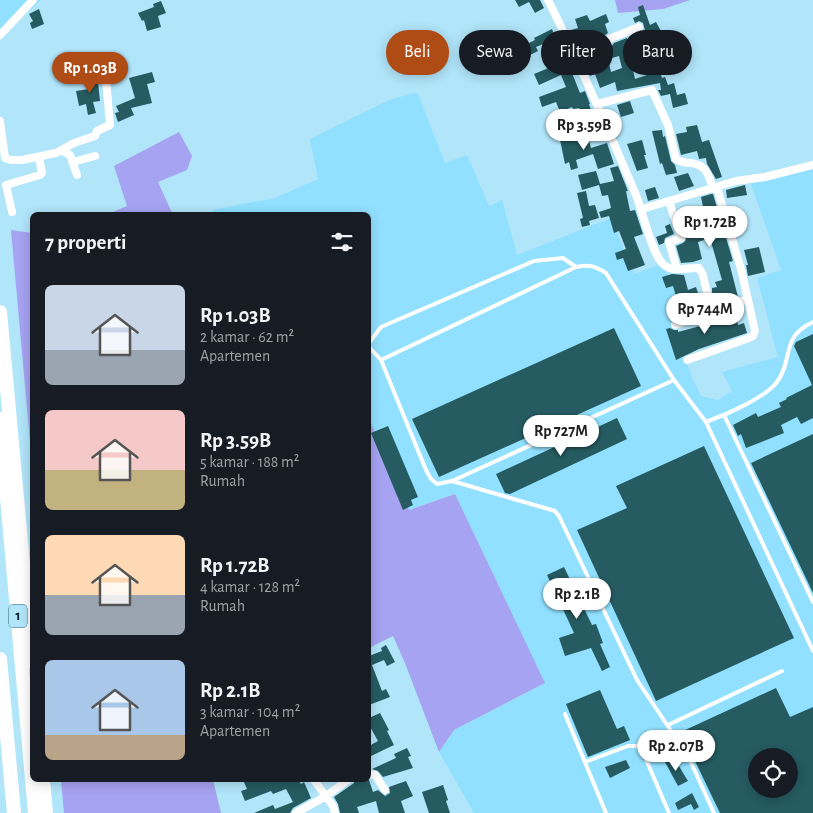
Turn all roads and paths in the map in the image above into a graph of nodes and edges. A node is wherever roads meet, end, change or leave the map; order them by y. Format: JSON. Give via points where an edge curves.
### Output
{"nodes":[{"id":1,"x":33,"y":0,"type":"edge"},
{"id":2,"x":548,"y":0,"type":"edge"},
{"id":3,"x":639,"y":27,"type":"dead end"},
{"id":4,"x":563,"y":30,"type":"edge"},
{"id":5,"x":0,"y":35,"type":"edge"},
{"id":6,"x":613,"y":37,"type":"edge"},
{"id":7,"x":585,"y":75,"type":"edge"},
{"id":8,"x":106,"y":79,"type":"dead end"},
{"id":9,"x":597,"y":104,"type":"junction"},
{"id":10,"x":0,"y":120,"type":"edge"},
{"id":11,"x":62,"y":151,"type":"junction"},
{"id":12,"x":95,"y":156,"type":"dead end"},
{"id":13,"x":39,"y":157,"type":"junction"},
{"id":14,"x":73,"y":162,"type":"junction"},
{"id":15,"x":813,"y":165,"type":"edge"},
{"id":16,"x":77,"y":175,"type":"dead end"},
{"id":17,"x":715,"y":188,"type":"junction"},
{"id":18,"x":669,"y":201,"type":"junction"},
{"id":19,"x":642,"y":209,"type":"junction"},
{"id":20,"x":12,"y":212,"type":"dead end"},
{"id":21,"x":576,"y":268,"type":"junction"},
{"id":22,"x":677,"y":269,"type":"junction"},
{"id":23,"x":707,"y":293,"type":"dead end"},
{"id":24,"x":748,"y":299,"type":"junction"},
{"id":25,"x":0,"y":312,"type":"edge"},
{"id":26,"x":813,"y":322,"type":"edge"},
{"id":27,"x":675,"y":324,"type":"dead end"},
{"id":28,"x":371,"y":342,"type":"edge"},
{"id":29,"x":371,"y":348,"type":"edge"},
{"id":30,"x":380,"y":360,"type":"junction"},
{"id":31,"x":687,"y":360,"type":"dead end"},
{"id":32,"x":674,"y":380,"type":"junction"},
{"id":33,"x":724,"y":414,"type":"junction"},
{"id":34,"x":0,"y":419,"type":"edge"},
{"id":35,"x":706,"y":422,"type":"junction"},
{"id":36,"x":452,"y":482,"type":"junction"},
{"id":37,"x":0,"y":511,"type":"edge"},
{"id":38,"x":813,"y":602,"type":"edge"},
{"id":39,"x":813,"y":634,"type":"edge"},
{"id":40,"x":806,"y":637,"type":"junction"},
{"id":41,"x":30,"y":640,"type":"edge"},
{"id":42,"x":813,"y":651,"type":"edge"},
{"id":43,"x":0,"y":659,"type":"edge"},
{"id":44,"x":782,"y":671,"type":"dead end"},
{"id":45,"x":564,"y":714,"type":"dead end"},
{"id":46,"x":668,"y":725,"type":"junction"},
{"id":47,"x":30,"y":757,"type":"edge"},
{"id":48,"x":585,"y":762,"type":"junction"},
{"id":49,"x":371,"y":774,"type":"edge"},
{"id":50,"x":32,"y":782,"type":"edge"},
{"id":51,"x":43,"y":782,"type":"edge"},
{"id":52,"x":316,"y":782,"type":"edge"},
{"id":53,"x":345,"y":782,"type":"edge"},
{"id":54,"x":385,"y":790,"type":"dead end"},
{"id":55,"x":326,"y":796,"type":"junction"},
{"id":56,"x":14,"y":813,"type":"edge"},
{"id":57,"x":27,"y":813,"type":"edge"},
{"id":58,"x":35,"y":813,"type":"edge"},
{"id":59,"x":46,"y":813,"type":"edge"},
{"id":60,"x":296,"y":813,"type":"edge"},
{"id":61,"x":335,"y":813,"type":"edge"},
{"id":62,"x":606,"y":813,"type":"edge"},
{"id":63,"x":669,"y":813,"type":"edge"},
{"id":64,"x":714,"y":813,"type":"edge"}],
"edges":[{"from":1,"to":5,"type":"street"},
{"from":2,"to":4,"type":"street"},
{"from":3,"to":6,"type":"street"},
{"from":7,"to":9,"type":"street"},
{"from":8,"to":11,"type":"street","via":[[110,125],[97,131],[95,136]]},
{"from":9,"to":17,"type":"street","via":[[652,90],[668,125],[676,159],[703,167]]},
{"from":9,"to":19,"type":"street"},
{"from":10,"to":13,"type":"street","via":[[5,158]]},
{"from":11,"to":13,"type":"street"},
{"from":11,"to":14,"type":"street","via":[[70,155]]},
{"from":12,"to":14,"type":"street"},
{"from":13,"to":20,"type":"street","via":[[40,175],[6,185]]},
{"from":14,"to":16,"type":"street"},
{"from":15,"to":17,"type":"street"},
{"from":17,"to":18,"type":"street"},
{"from":17,"to":24,"type":"street","via":[[734,241]]},
{"from":18,"to":19,"type":"street"},
{"from":18,"to":22,"type":"street","via":[[681,238],[670,242]]},
{"from":19,"to":22,"type":"street","via":[[662,263]]},
{"from":21,"to":28,"type":"lane","via":[[562,258],[534,260],[381,327]]},
{"from":21,"to":30,"type":"lane"},
{"from":21,"to":32,"type":"lane","via":[[587,265],[606,273]]},
{"from":22,"to":23,"type":"street","via":[[698,268]]},
{"from":24,"to":27,"type":"street"},
{"from":24,"to":31,"type":"street","via":[[755,331],[753,336]]},
{"from":25,"to":41,"type":"highway","number":"1"},
{"from":26,"to":33,"type":"lane","via":[[796,334],[776,384]]},
{"from":29,"to":30,"type":"lane"},
{"from":30,"to":36,"type":"lane","via":[[431,479],[437,484]]},
{"from":32,"to":35,"type":"lane"},
{"from":32,"to":36,"type":"lane"},
{"from":33,"to":35,"type":"lane"},
{"from":33,"to":38,"type":"lane"},
{"from":34,"to":47,"type":"highway","number":"1"},
{"from":35,"to":40,"type":"lane"},
{"from":36,"to":46,"type":"lane","via":[[555,511],[637,680]]},
{"from":37,"to":57,"type":"highway","number":"1"},
{"from":39,"to":40,"type":"lane"},
{"from":40,"to":42,"type":"lane"},
{"from":43,"to":56,"type":"highway"},
{"from":44,"to":46,"type":"lane"},
{"from":45,"to":48,"type":"lane"},
{"from":46,"to":64,"type":"lane","via":[[688,756]]},
{"from":48,"to":62,"type":"lane"},
{"from":48,"to":63,"type":"lane","via":[[628,746],[638,746]]},
{"from":49,"to":54,"type":"street"},
{"from":50,"to":58,"type":"highway","number":"1"},
{"from":51,"to":59,"type":"highway"},
{"from":52,"to":55,"type":"street"},
{"from":53,"to":55,"type":"street"},
{"from":55,"to":60,"type":"street"},
{"from":55,"to":61,"type":"street"}]}
